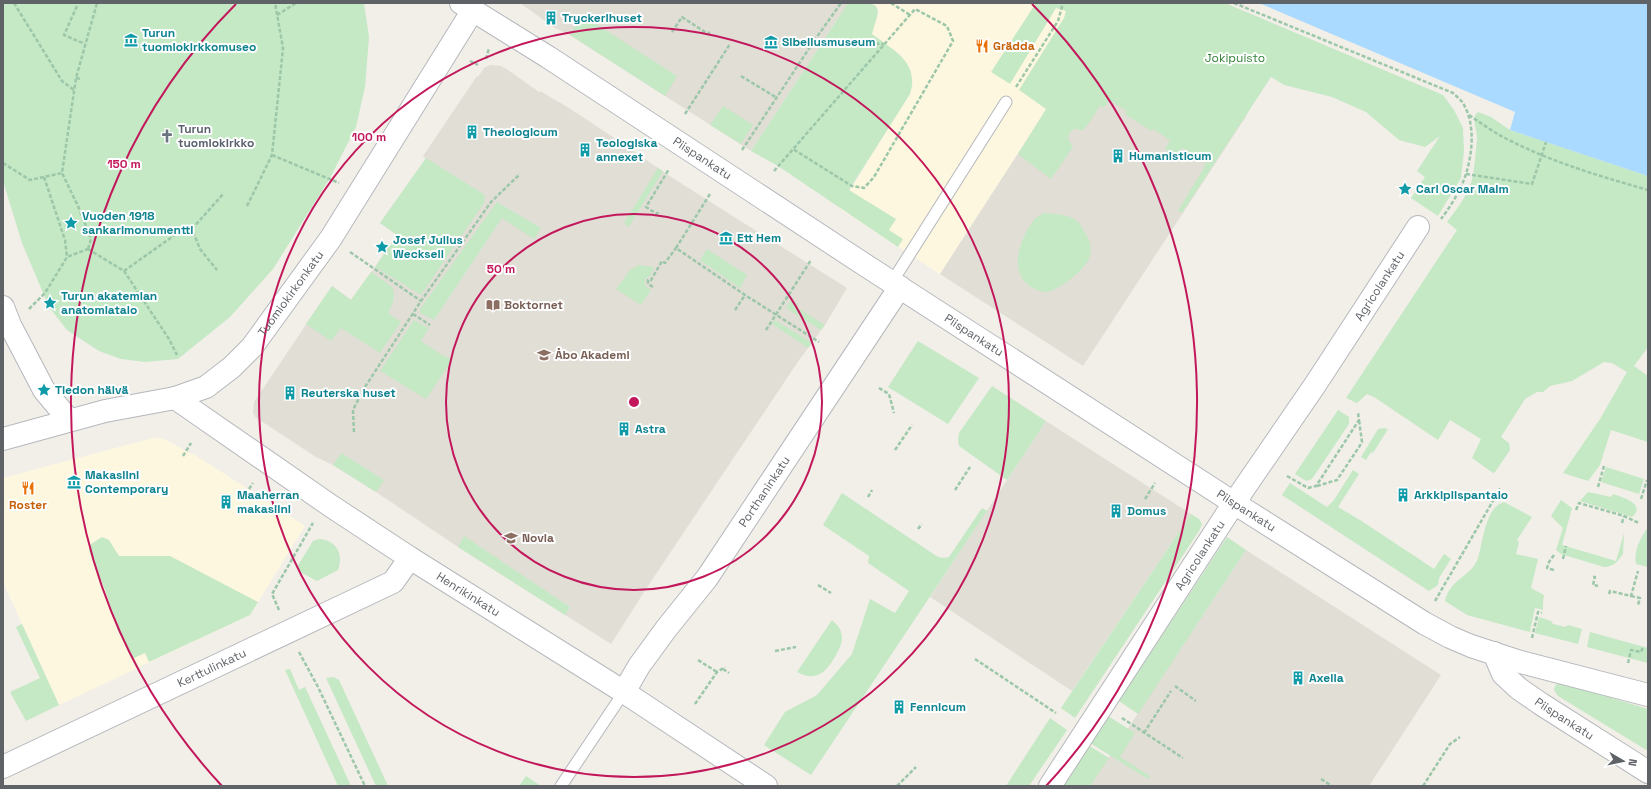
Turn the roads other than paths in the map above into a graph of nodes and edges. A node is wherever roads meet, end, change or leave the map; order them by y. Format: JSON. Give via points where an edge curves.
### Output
{"nodes":[{"id":1,"x":467,"y":7,"type":"edge"},
{"id":2,"x":1006,"y":102,"type":"road end"},
{"id":3,"x":1418,"y":227,"type":"road end"},
{"id":4,"x":896,"y":285,"type":"junction"},
{"id":5,"x":7,"y":316,"type":"edge"},
{"id":6,"x":176,"y":398,"type":"junction"},
{"id":7,"x":69,"y":420,"type":"junction"},
{"id":8,"x":3,"y":439,"type":"edge"},
{"id":9,"x":1234,"y":503,"type":"junction"},
{"id":10,"x":410,"y":558,"type":"junction"},
{"id":11,"x":1494,"y":653,"type":"junction"},
{"id":12,"x":624,"y":692,"type":"junction"},
{"id":13,"x":1648,"y":695,"type":"edge"},
{"id":14,"x":3,"y":767,"type":"edge"},
{"id":15,"x":1648,"y":772,"type":"edge"},
{"id":16,"x":561,"y":786,"type":"edge"},
{"id":17,"x":766,"y":786,"type":"edge"},
{"id":18,"x":1050,"y":786,"type":"edge"}],
"edges":[{"from":1,"to":4,"type":"street","name":"Piispankatu","via":[[548,57]]},
{"from":1,"to":6,"type":"street","name":"Tuomiokirkonkatu","via":[[331,238],[252,347],[206,387]]},
{"from":2,"to":4,"type":"lane"},
{"from":3,"to":9,"type":"street","name":"Agricolankatu"},
{"from":4,"to":9,"type":"street","name":"Piispankatu"},
{"from":4,"to":12,"type":"street","name":"Porthaninkatu","via":[[708,578],[666,629]]},
{"from":5,"to":7,"type":"street","via":[[44,390]]},
{"from":6,"to":7,"type":"street","name":"Tuomiokirkonkatu"},
{"from":6,"to":10,"type":"street","name":"Henrikinkatu"},
{"from":7,"to":8,"type":"street","name":"Tuomiokirkonkatu"},
{"from":9,"to":11,"type":"street","name":"Piispankatu","via":[[1424,623],[1450,637]]},
{"from":9,"to":18,"type":"street","name":"Agricolankatu"},
{"from":10,"to":12,"type":"street","name":"Henrikinkatu"},
{"from":10,"to":14,"type":"street","name":"Kerttulinkatu","via":[[393,582]]},
{"from":11,"to":13,"type":"street","name":"Piispankatu"},
{"from":11,"to":15,"type":"street","name":"Piispankatu","via":[[1502,674],[1518,688]]},
{"from":12,"to":16,"type":"lane"},
{"from":12,"to":17,"type":"street","name":"Henrikinkatu"}]}
